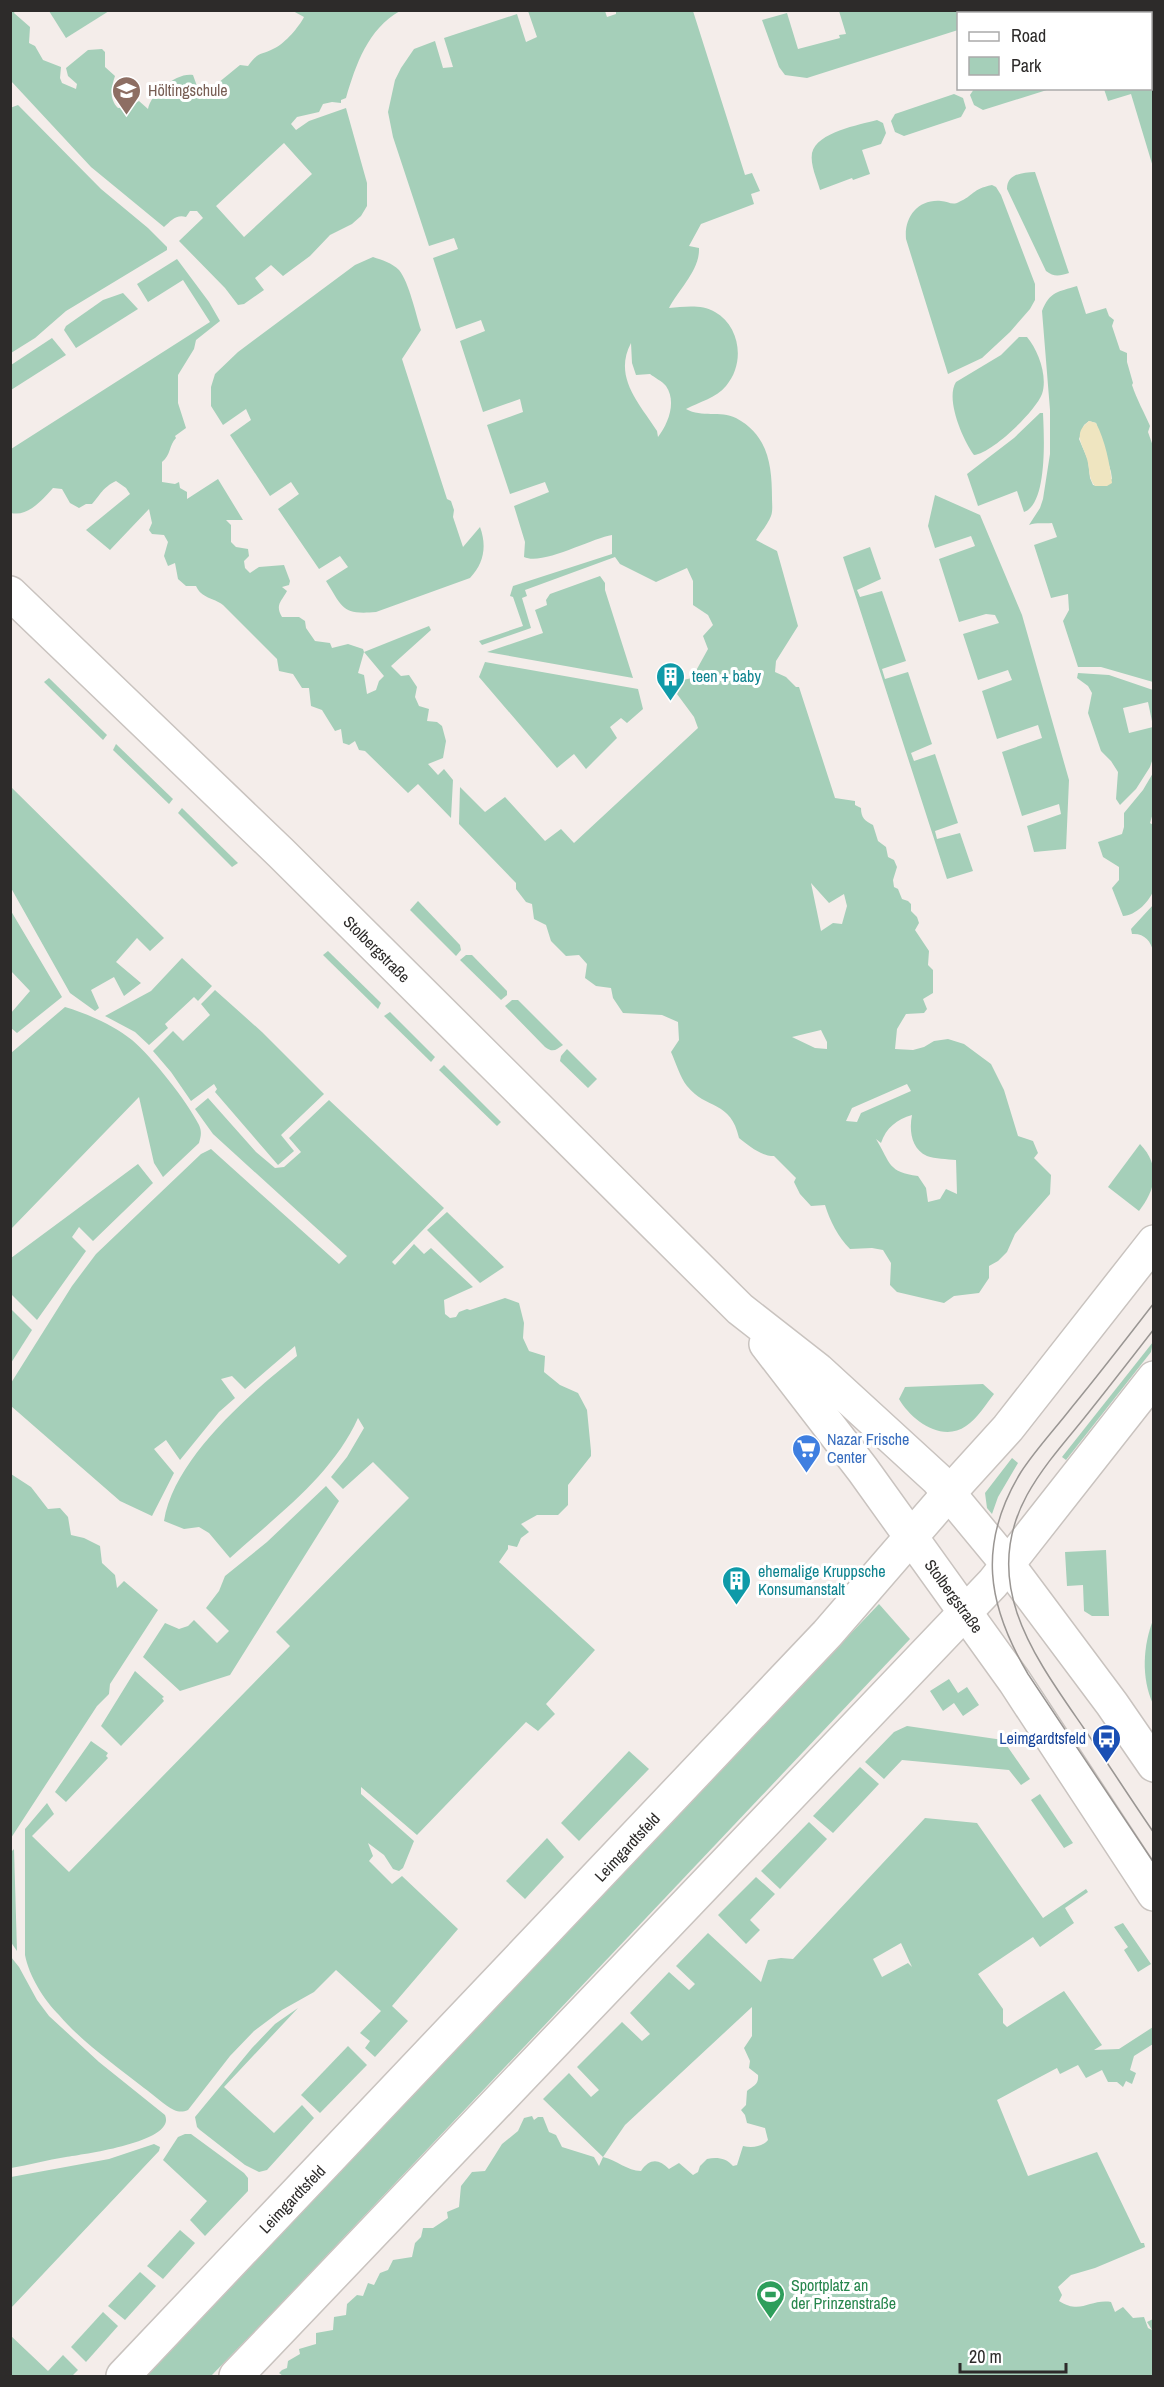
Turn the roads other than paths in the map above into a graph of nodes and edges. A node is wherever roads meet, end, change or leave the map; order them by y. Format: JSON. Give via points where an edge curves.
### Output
{"nodes":[{"id":1,"x":10,"y":593,"type":"edge"},
{"id":2,"x":1154,"y":1242,"type":"edge"},
{"id":3,"x":740,"y":1309,"type":"junction"},
{"id":4,"x":1154,"y":1378,"type":"edge"},
{"id":5,"x":949,"y":1493,"type":"junction"},
{"id":6,"x":911,"y":1538,"type":"junction"},
{"id":7,"x":1009,"y":1566,"type":"junction"},
{"id":8,"x":966,"y":1612,"type":"junction"},
{"id":9,"x":1154,"y":1765,"type":"edge"},
{"id":10,"x":1154,"y":1894,"type":"edge"},
{"id":11,"x":123,"y":2376,"type":"edge"},
{"id":12,"x":236,"y":2376,"type":"edge"}],
"edges":[{"from":1,"to":3,"type":"main road","name":"Stolbergstraße","via":[[281,853]]},
{"from":2,"to":5,"type":"main road","name":"Leimgardtsfeld","via":[[1008,1428]]},
{"from":3,"to":5,"type":"main road","name":"Stolbergstraße","via":[[825,1376]]},
{"from":3,"to":6,"type":"main road","name":"Stolbergstraße"},
{"from":4,"to":7,"type":"main road"},
{"from":5,"to":6,"type":"main road","name":"Leimgardtsfeld"},
{"from":5,"to":7,"type":"main road","name":"Stolbergstraße"},
{"from":6,"to":8,"type":"main road","name":"Stolbergstraße"},
{"from":6,"to":11,"type":"main road","name":"Leimgardtsfeld","via":[[777,1690]]},
{"from":7,"to":8,"type":"main road"},
{"from":7,"to":9,"type":"main road","name":"Stolbergstraße"},
{"from":8,"to":10,"type":"main road","name":"Stolbergstraße"},
{"from":8,"to":12,"type":"main road"}]}
